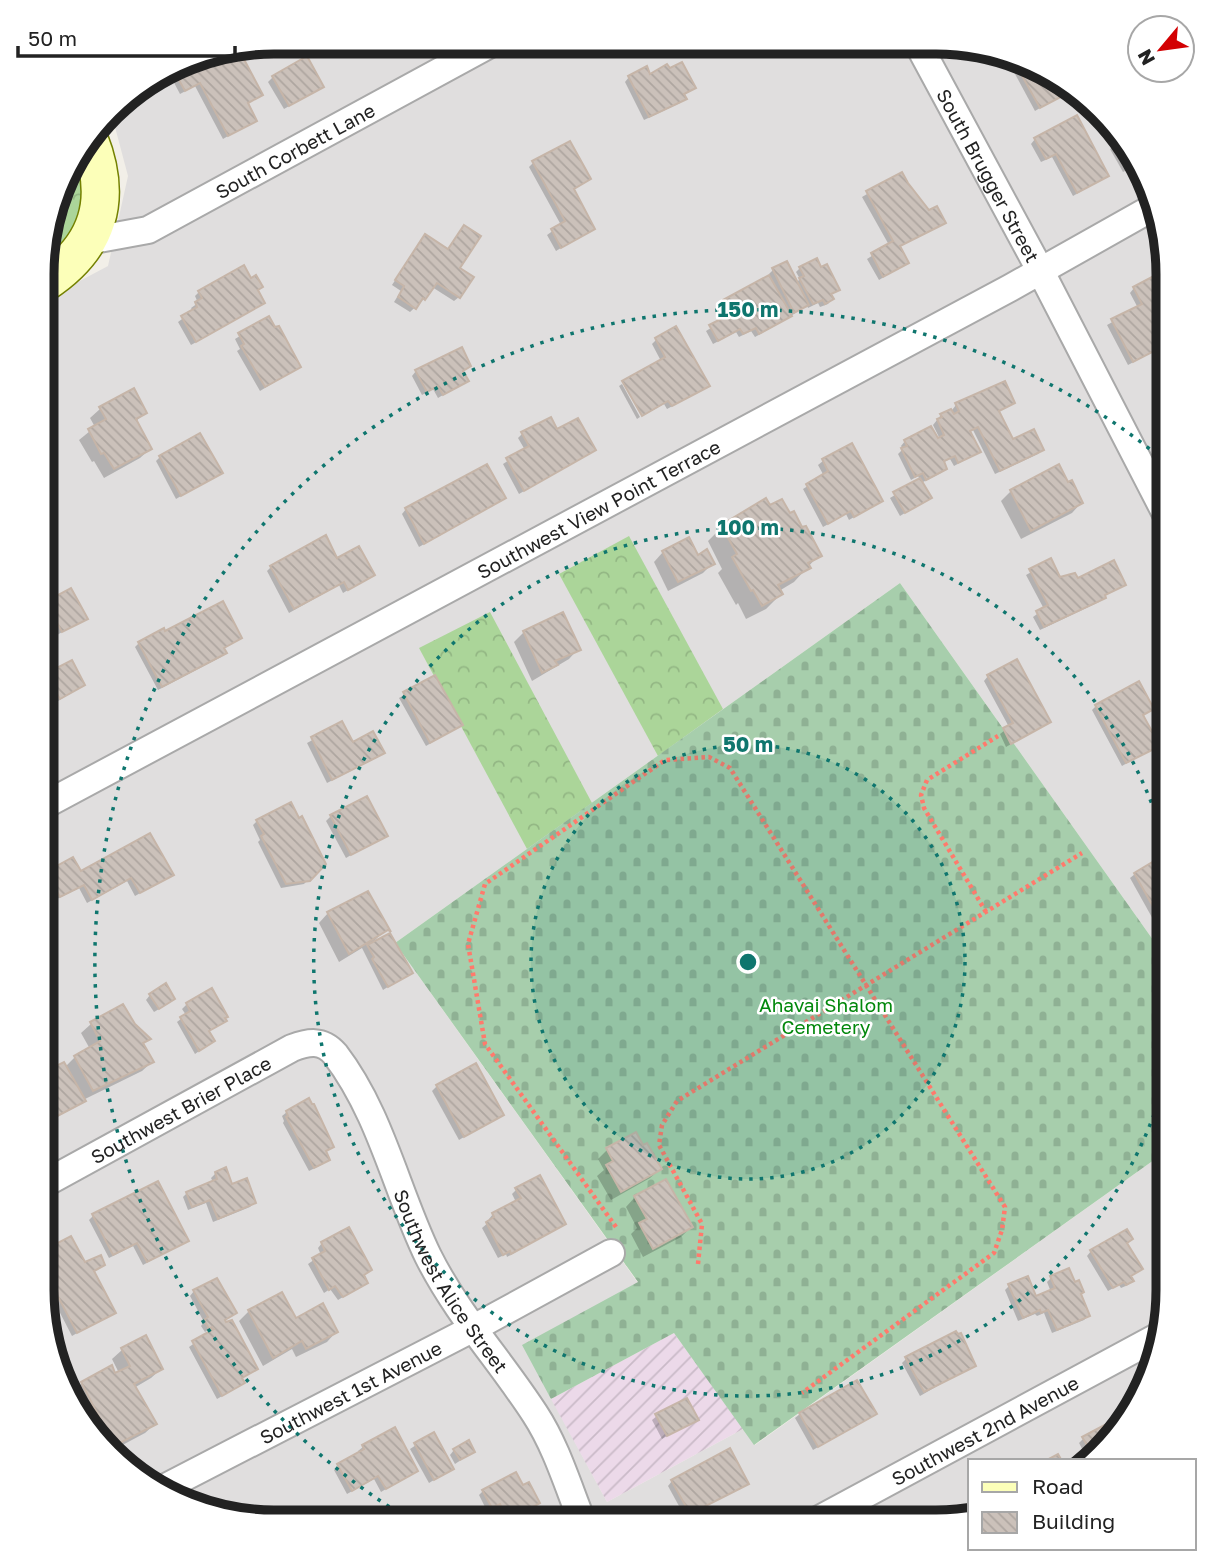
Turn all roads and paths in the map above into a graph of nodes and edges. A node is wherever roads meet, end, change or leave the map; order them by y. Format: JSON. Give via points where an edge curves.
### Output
{"nodes":[{"id":1,"x":472,"y":54,"type":"edge"},
{"id":2,"x":923,"y":54,"type":"edge"},
{"id":3,"x":93,"y":150,"type":"edge"},
{"id":4,"x":1146,"y":212,"type":"edge"},
{"id":5,"x":88,"y":241,"type":"junction"},
{"id":6,"x":1040,"y":271,"type":"junction"},
{"id":7,"x":54,"y":276,"type":"edge"},
{"id":8,"x":1156,"y":494,"type":"edge"},
{"id":9,"x":998,"y":736,"type":"dead end"},
{"id":10,"x":54,"y":800,"type":"edge"},
{"id":11,"x":1082,"y":853,"type":"dead end"},
{"id":12,"x":986,"y":912,"type":"junction"},
{"id":13,"x":866,"y":985,"type":"junction"},
{"id":14,"x":320,"y":1044,"type":"joint"},
{"id":15,"x":54,"y":1178,"type":"edge"},
{"id":16,"x":616,"y":1243,"type":"joint"},
{"id":17,"x":698,"y":1264,"type":"dead end"},
{"id":18,"x":472,"y":1329,"type":"junction"},
{"id":19,"x":1149,"y":1341,"type":"edge"},
{"id":20,"x":803,"y":1393,"type":"dead end"},
{"id":21,"x":172,"y":1484,"type":"edge"},
{"id":22,"x":577,"y":1509,"type":"edge"},
{"id":23,"x":838,"y":1509,"type":"edge"}],
"edges":[{"from":1,"to":5,"type":"street","name":"South Corbett Lane","via":[[148,230]]},
{"from":2,"to":6,"type":"street","name":"South Brugger Street"},
{"from":3,"to":5,"type":"street","via":[[101,193]]},
{"from":4,"to":6,"type":"street","name":"Southwest View Point Terrace"},
{"from":5,"to":7,"type":"street"},
{"from":6,"to":8,"type":"street","name":"South Brugger Street"},
{"from":6,"to":10,"type":"street","name":"Southwest View Point Terrace"},
{"from":9,"to":12,"type":"path","via":[[927,780],[921,795],[924,808]]},
{"from":11,"to":12,"type":"path"},
{"from":12,"to":13,"type":"path"},
{"from":13,"to":16,"type":"path","via":[[730,768],[709,757],[665,760],[485,884],[468,944],[485,1044]]},
{"from":13,"to":17,"type":"path","via":[[677,1101],[662,1125],[659,1144],[702,1224]]},
{"from":13,"to":20,"type":"path","via":[[1005,1207],[1002,1230],[994,1253]]},
{"from":14,"to":15,"type":"street","name":"Southwest Brier Place","via":[[309,1042],[292,1048]]},
{"from":14,"to":18,"type":"street","name":"Southwest Alice Street","via":[[334,1053],[366,1108],[428,1254]]},
{"from":16,"to":18,"type":"street","name":"Southwest 1st Avenue"},
{"from":18,"to":21,"type":"street","name":"Southwest 1st Avenue"},
{"from":18,"to":22,"type":"street","name":"Southwest Alice Street","via":[[537,1416]]},
{"from":19,"to":23,"type":"street","name":"Southwest 2nd Avenue"}]}
